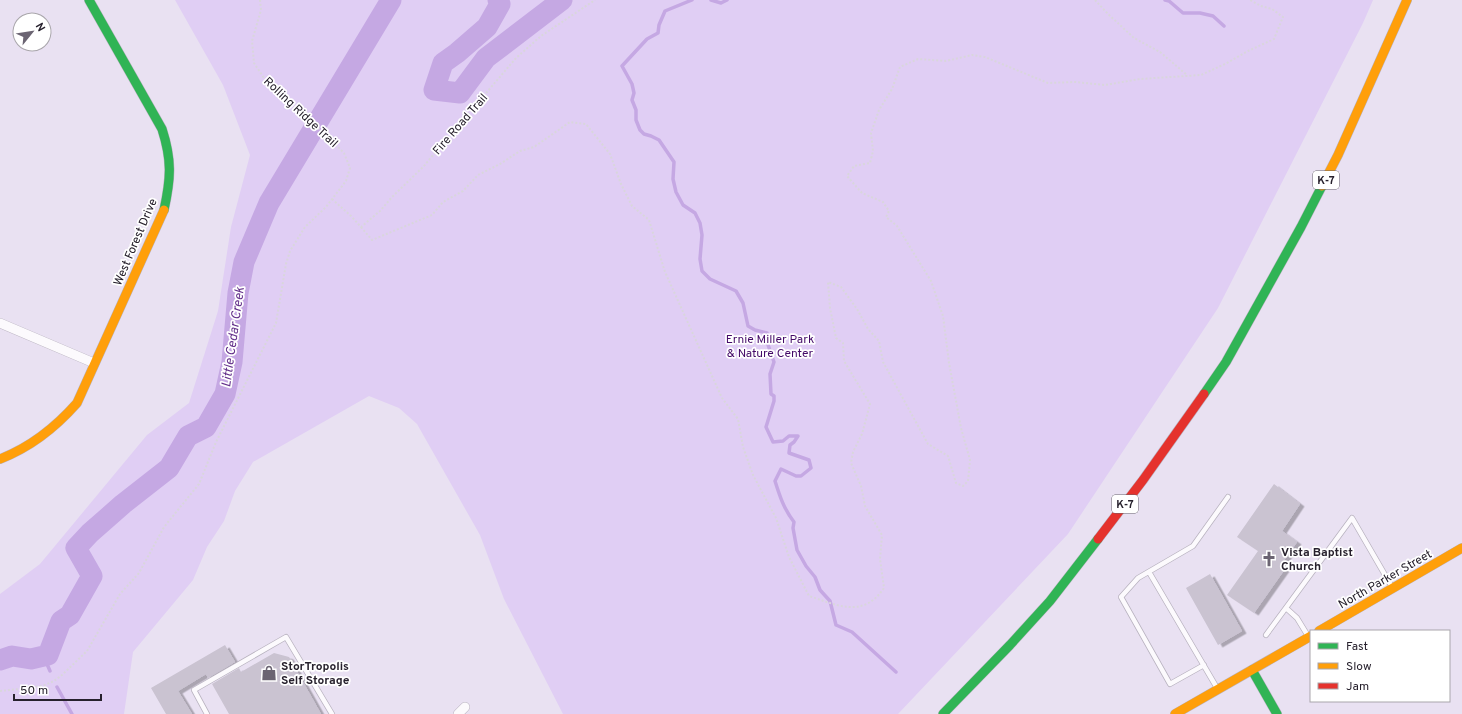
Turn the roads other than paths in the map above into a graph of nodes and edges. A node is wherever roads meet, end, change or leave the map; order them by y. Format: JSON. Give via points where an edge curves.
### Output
{"nodes":[{"id":1,"x":88,"y":0,"type":"edge"},
{"id":2,"x":1407,"y":0,"type":"edge"},
{"id":3,"x":0,"y":323,"type":"edge"},
{"id":4,"x":94,"y":364,"type":"junction"},
{"id":5,"x":0,"y":459,"type":"edge"},
{"id":6,"x":1228,"y":498,"type":"dead end"},
{"id":7,"x":1462,"y":548,"type":"edge"},
{"id":8,"x":1149,"y":572,"type":"junction"},
{"id":9,"x":1392,"y":588,"type":"junction"},
{"id":10,"x":1286,"y":608,"type":"junction"},
{"id":11,"x":1321,"y":630,"type":"edge"},
{"id":12,"x":1266,"y":635,"type":"dead end"},
{"id":13,"x":1310,"y":636,"type":"edge"},
{"id":14,"x":1204,"y":665,"type":"junction"},
{"id":15,"x":1252,"y":670,"type":"junction"},
{"id":16,"x":1218,"y":689,"type":"junction"},
{"id":17,"x":465,"y":707,"type":"dead end"},
{"id":18,"x":207,"y":714,"type":"edge"},
{"id":19,"x":332,"y":714,"type":"edge"},
{"id":20,"x":458,"y":714,"type":"edge"},
{"id":21,"x":943,"y":714,"type":"edge"},
{"id":22,"x":1175,"y":714,"type":"edge"},
{"id":23,"x":1278,"y":714,"type":"edge"}],
"edges":[{"from":1,"to":4,"type":"main road","name":"West Forest Drive","via":[[162,129],[171,165],[164,210]]},
{"from":2,"to":21,"type":"main road","number":"K-7","via":[[1338,155],[1226,362],[1143,480],[1050,601]]},
{"from":3,"to":4,"type":"street"},
{"from":4,"to":5,"type":"main road","name":"West Forest Drive","via":[[83,392],[67,415],[39,439]]},
{"from":6,"to":8,"type":"lane","via":[[1193,546]]},
{"from":7,"to":9,"type":"main road","name":"North Parker Street"},
{"from":8,"to":14,"type":"lane"},
{"from":8,"to":14,"type":"lane","via":[[1138,578],[1121,597],[1170,684]]},
{"from":9,"to":10,"type":"lane","via":[[1352,518]]},
{"from":9,"to":11,"type":"main road","name":"North Parker Street"},
{"from":10,"to":12,"type":"lane"},
{"from":10,"to":13,"type":"lane"},
{"from":13,"to":15,"type":"main road"},
{"from":14,"to":16,"type":"lane"},
{"from":15,"to":16,"type":"main road"},
{"from":15,"to":23,"type":"main road"},
{"from":16,"to":22,"type":"main road"},
{"from":17,"to":20,"type":"street"},
{"from":18,"to":19,"type":"lane","via":[[194,690],[286,637]]}]}
